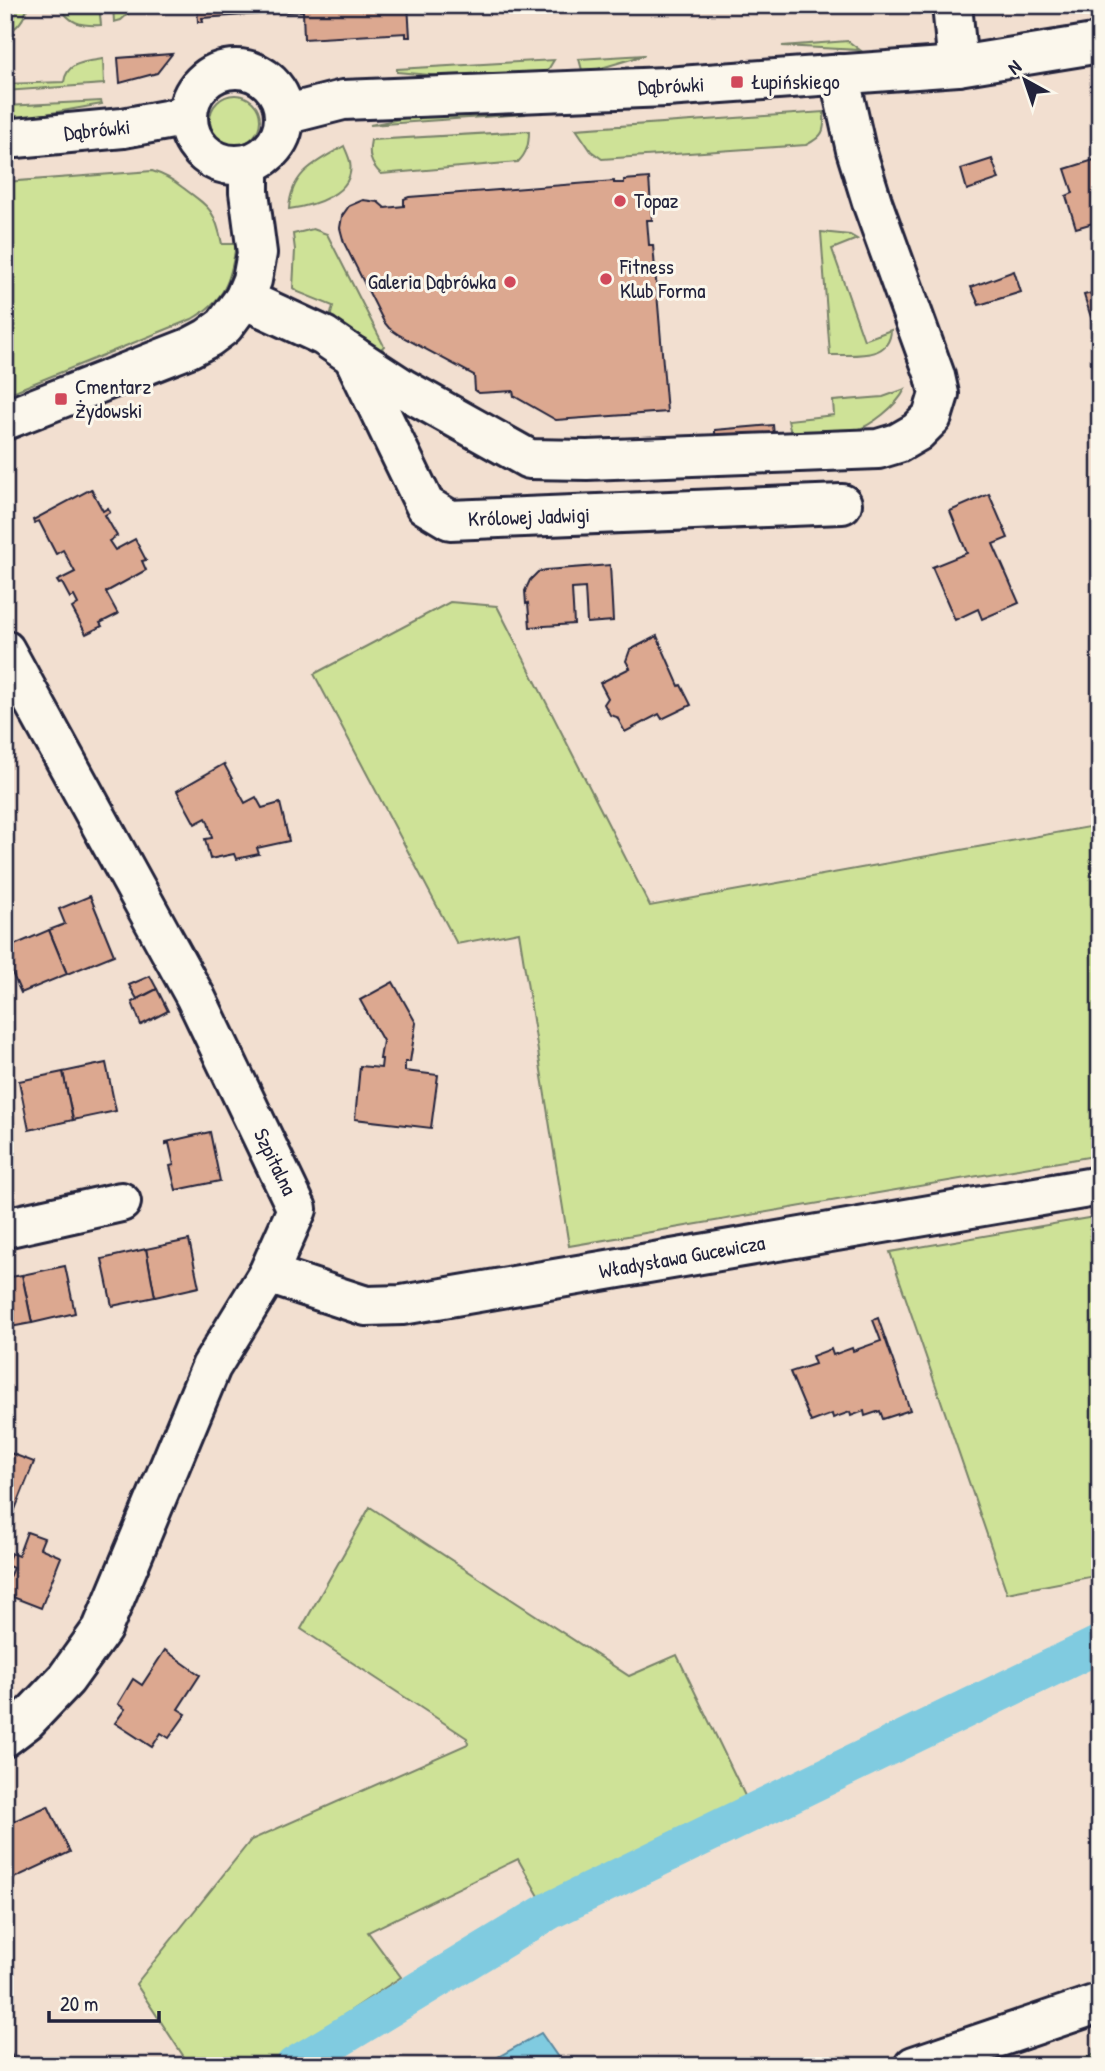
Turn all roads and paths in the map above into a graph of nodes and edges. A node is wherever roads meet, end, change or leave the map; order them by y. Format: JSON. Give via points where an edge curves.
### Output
{"nodes":[{"id":1,"x":952,"y":5,"type":"edge"},
{"id":2,"x":1100,"y":43,"type":"edge"},
{"id":3,"x":958,"y":66,"type":"junction"},
{"id":4,"x":839,"y":74,"type":"junction"},
{"id":5,"x":284,"y":115,"type":"junction"},
{"id":6,"x":188,"y":116,"type":"junction"},
{"id":7,"x":5,"y":139,"type":"edge"},
{"id":8,"x":249,"y":163,"type":"junction"},
{"id":9,"x":244,"y":299,"type":"junction"},
{"id":10,"x":353,"y":356,"type":"junction"},
{"id":11,"x":5,"y":420,"type":"edge"},
{"id":12,"x":842,"y":504,"type":"dead end"},
{"id":13,"x":5,"y":650,"type":"edge"},
{"id":14,"x":1100,"y":1186,"type":"edge"},
{"id":15,"x":121,"y":1202,"type":"dead end"},
{"id":16,"x":5,"y":1228,"type":"edge"},
{"id":17,"x":268,"y":1274,"type":"junction"},
{"id":18,"x":5,"y":1737,"type":"edge"},
{"id":19,"x":1100,"y":2003,"type":"edge"},
{"id":20,"x":914,"y":2066,"type":"edge"}],
"edges":[{"from":1,"to":3,"type":"street"},
{"from":2,"to":3,"type":"street","name":"Dąbrówki"},
{"from":3,"to":4,"type":"street","name":"Dąbrówki"},
{"from":4,"to":5,"type":"street","name":"Dąbrówki","via":[[666,87],[342,100]]},
{"from":4,"to":10,"type":"street","via":[[873,205],[939,394],[932,417],[917,432],[878,449],[529,459]]},
{"from":5,"to":6,"type":"street","via":[[281,99],[268,82],[235,69],[203,83]]},
{"from":5,"to":8,"type":"street","via":[[275,145]]},
{"from":6,"to":7,"type":"street","name":"Dąbrówki","via":[[123,128]]},
{"from":6,"to":8,"type":"street","via":[[196,144],[206,155],[234,165]]},
{"from":8,"to":9,"type":"street","via":[[257,253]]},
{"from":9,"to":10,"type":"street","name":"Królowej Jadwigi","via":[[324,336]]},
{"from":9,"to":11,"type":"street","via":[[224,326],[189,348]]},
{"from":10,"to":12,"type":"street","name":"Królowej Jadwigi","via":[[425,505],[450,520]]},
{"from":13,"to":17,"type":"street","name":"Szpitalna","via":[[195,996],[297,1209]]},
{"from":14,"to":17,"type":"street","name":"Władysława Gucewicza","via":[[402,1305],[366,1306]]},
{"from":15,"to":16,"type":"street"},
{"from":17,"to":18,"type":"street","name":"Szpitalna","via":[[211,1367],[102,1629],[66,1679]]},
{"from":19,"to":20,"type":"street"}]}
